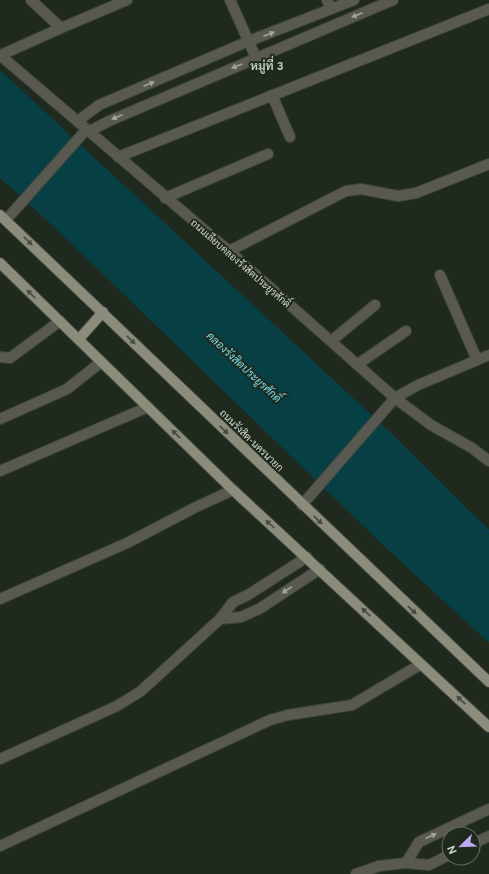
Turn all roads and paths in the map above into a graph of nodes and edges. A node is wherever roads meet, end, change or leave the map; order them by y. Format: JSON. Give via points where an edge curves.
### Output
{"nodes":[{"id":1,"x":31,"y":0,"type":"edge"},
{"id":2,"x":127,"y":0,"type":"edge"},
{"id":3,"x":230,"y":0,"type":"edge"},
{"id":4,"x":354,"y":0,"type":"edge"},
{"id":5,"x":392,"y":0,"type":"edge"},
{"id":6,"x":329,"y":5,"type":"edge"},
{"id":7,"x":489,"y":9,"type":"edge"},
{"id":8,"x":61,"y":28,"type":"junction"},
{"id":9,"x":249,"y":42,"type":"junction"},
{"id":10,"x":0,"y":55,"type":"edge"},
{"id":11,"x":256,"y":58,"type":"junction"},
{"id":12,"x":272,"y":96,"type":"junction"},
{"id":13,"x":78,"y":121,"type":"junction"},
{"id":14,"x":87,"y":131,"type":"junction"},
{"id":15,"x":290,"y":137,"type":"dead end"},
{"id":16,"x":268,"y":154,"type":"dead end"},
{"id":17,"x":118,"y":157,"type":"junction"},
{"id":18,"x":489,"y":164,"type":"edge"},
{"id":19,"x":165,"y":198,"type":"junction"},
{"id":20,"x":6,"y":216,"type":"edge"},
{"id":21,"x":229,"y":251,"type":"junction"},
{"id":22,"x":0,"y":264,"type":"edge"},
{"id":23,"x":440,"y":275,"type":"dead end"},
{"id":24,"x":375,"y":305,"type":"dead end"},
{"id":25,"x":103,"y":312,"type":"junction"},
{"id":26,"x":60,"y":321,"type":"junction"},
{"id":27,"x":406,"y":331,"type":"dead end"},
{"id":28,"x":78,"y":339,"type":"junction"},
{"id":29,"x":331,"y":341,"type":"junction"},
{"id":30,"x":489,"y":355,"type":"edge"},
{"id":31,"x":0,"y":358,"type":"edge"},
{"id":32,"x":477,"y":360,"type":"junction"},
{"id":33,"x":101,"y":362,"type":"junction"},
{"id":34,"x":358,"y":364,"type":"junction"},
{"id":35,"x":396,"y":398,"type":"junction"},
{"id":36,"x":148,"y":407,"type":"junction"},
{"id":37,"x":0,"y":419,"type":"edge"},
{"id":38,"x":489,"y":461,"type":"edge"},
{"id":39,"x":0,"y":471,"type":"edge"},
{"id":40,"x":233,"y":490,"type":"junction"},
{"id":41,"x":302,"y":505,"type":"junction"},
{"id":42,"x":307,"y":557,"type":"junction"},
{"id":43,"x":320,"y":569,"type":"junction"},
{"id":44,"x":0,"y":599,"type":"edge"},
{"id":45,"x":220,"y":618,"type":"junction"},
{"id":46,"x":421,"y":664,"type":"junction"},
{"id":47,"x":489,"y":682,"type":"edge"},
{"id":48,"x":489,"y":727,"type":"edge"},
{"id":49,"x":0,"y":759,"type":"edge"},
{"id":50,"x":489,"y":809,"type":"edge"},
{"id":51,"x":0,"y":846,"type":"edge"},
{"id":52,"x":441,"y":859,"type":"edge"},
{"id":53,"x":406,"y":863,"type":"junction"},
{"id":54,"x":356,"y":874,"type":"edge"}],
"edges":[{"from":1,"to":8,"type":"street"},
{"from":2,"to":8,"type":"street"},
{"from":3,"to":9,"type":"street"},
{"from":4,"to":6,"type":"street"},
{"from":5,"to":11,"type":"street","one_way":true},
{"from":9,"to":6,"type":"street","one_way":true},
{"from":7,"to":12,"type":"street"},
{"from":8,"to":10,"type":"street"},
{"from":9,"to":11,"type":"street"},
{"from":13,"to":9,"type":"street","one_way":true,"via":[[99,105]]},
{"from":10,"to":13,"type":"street","name":"ถนนเลียบคลองรังสิตประยูรศักดิ์"},
{"from":11,"to":14,"type":"street","one_way":true},
{"from":12,"to":15,"type":"street"},
{"from":12,"to":17,"type":"street"},
{"from":13,"to":14,"type":"street","name":"ถนนเลียบคลองรังสิตประยูรศักดิ์"},
{"from":14,"to":17,"type":"street","name":"ถนนเลียบคลองรังสิตประยูรศักดิ์"},
{"from":14,"to":20,"type":"street"},
{"from":16,"to":19,"type":"street"},
{"from":17,"to":19,"type":"street","name":"ถนนเลียบคลองรังสิตประยูรศักดิ์"},
{"from":18,"to":21,"type":"street","via":[[416,193],[398,196],[361,189],[346,191]]},
{"from":19,"to":21,"type":"street","name":"ถนนเลียบคลองรังสิตประยูรศักดิ์"},
{"from":20,"to":25,"type":"main road","name":"ถนนรังสิต-นครนายก","one_way":true},
{"from":21,"to":29,"type":"street","name":"ถนนเลียบคลองรังสิตประยูรศักดิ์"},
{"from":26,"to":22,"type":"main road","one_way":true},
{"from":23,"to":32,"type":"street"},
{"from":24,"to":29,"type":"street"},
{"from":25,"to":28,"type":"main road"},
{"from":25,"to":41,"type":"main road","name":"ถนนรังสิต-นครนายก","one_way":true},
{"from":26,"to":28,"type":"main road"},
{"from":26,"to":31,"type":"street","via":[[10,358]]},
{"from":27,"to":34,"type":"street"},
{"from":28,"to":33,"type":"main road"},
{"from":29,"to":34,"type":"street","name":"ถนนเลียบคลองรังสิตประยูรศักดิ์"},
{"from":30,"to":32,"type":"street"},
{"from":32,"to":35,"type":"street","via":[[418,385]]},
{"from":33,"to":36,"type":"main road"},
{"from":33,"to":37,"type":"street","via":[[67,389]]},
{"from":34,"to":35,"type":"street","name":"ถนนเลียบคลองรังสิตประยูรศักดิ์"},
{"from":35,"to":38,"type":"street","name":"ถนนเลียบคลองรังสิตประยูรศักดิ์","via":[[432,425]]},
{"from":35,"to":41,"type":"street"},
{"from":36,"to":39,"type":"street"},
{"from":40,"to":36,"type":"main road","one_way":true},
{"from":42,"to":40,"type":"main road","one_way":true},
{"from":40,"to":44,"type":"street","via":[[127,543]]},
{"from":41,"to":47,"type":"main road","name":"ถนนรังสิต-นครนายก","one_way":true},
{"from":42,"to":43,"type":"main road"},
{"from":42,"to":45,"type":"street","via":[[233,602]]},
{"from":43,"to":45,"type":"street","one_way":true,"via":[[259,609],[241,617]]},
{"from":46,"to":43,"type":"main road","one_way":true},
{"from":45,"to":49,"type":"street","via":[[141,691],[117,706]]},
{"from":48,"to":46,"type":"main road","one_way":true},
{"from":46,"to":51,"type":"street","via":[[352,706],[270,720]]},
{"from":53,"to":50,"type":"street","one_way":true,"via":[[419,842]]},
{"from":52,"to":53,"type":"street","via":[[429,865]]},
{"from":53,"to":54,"type":"street","via":[[379,866]]}]}
